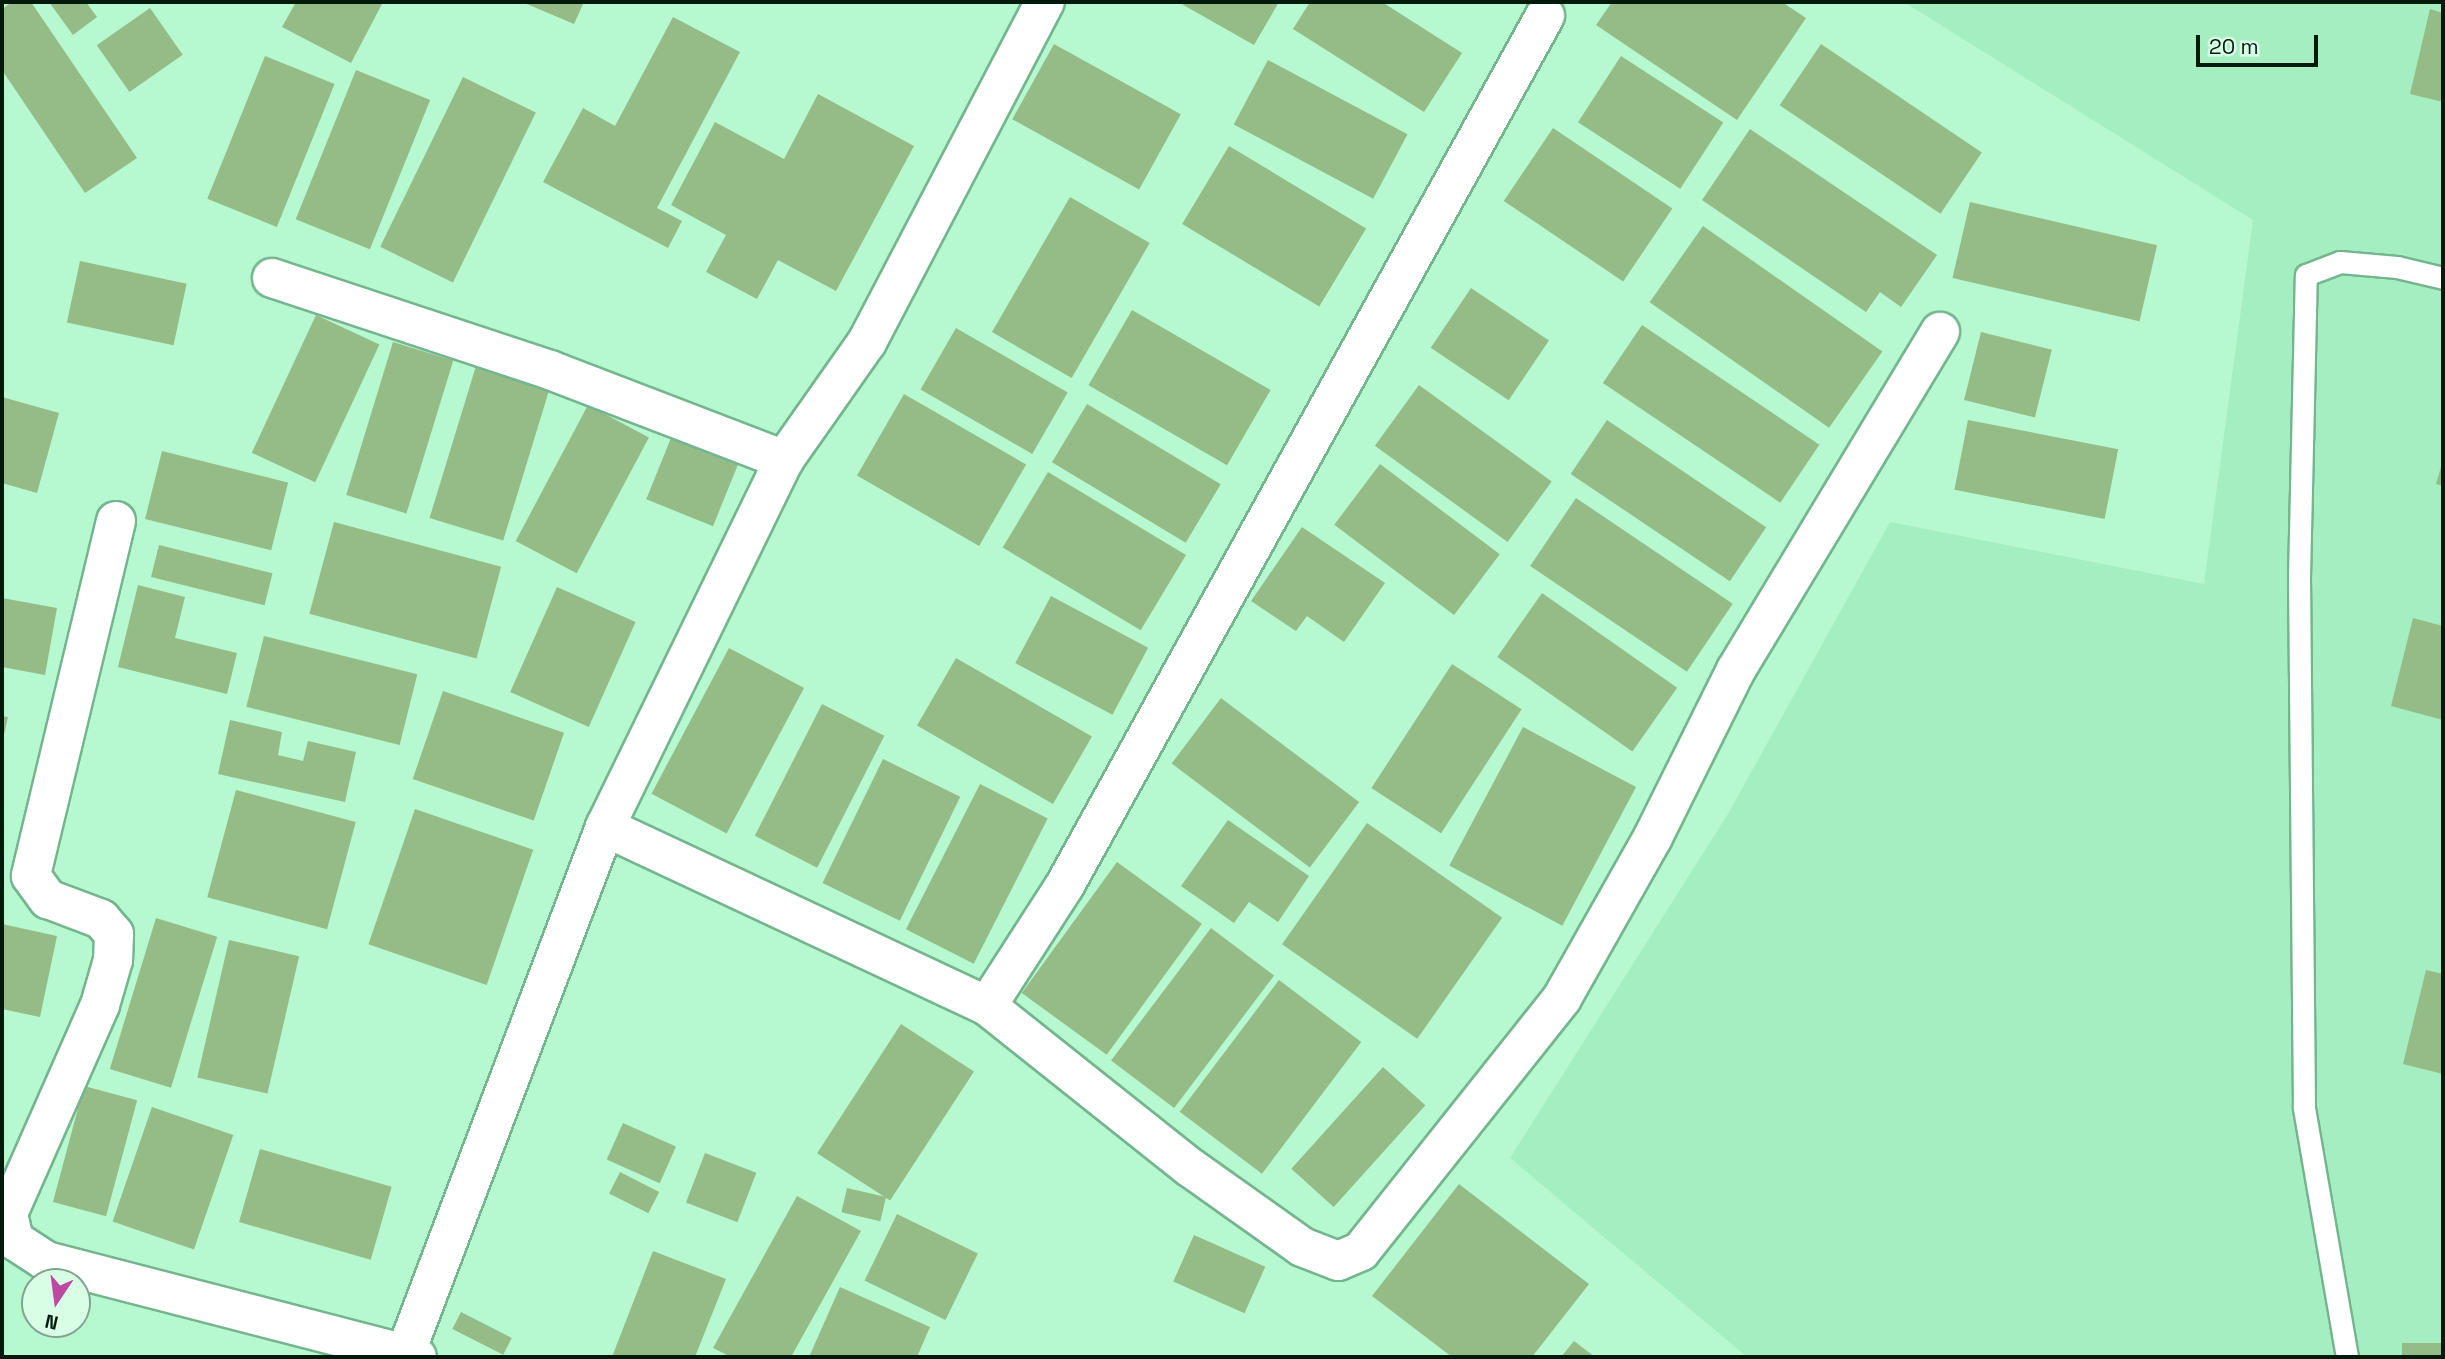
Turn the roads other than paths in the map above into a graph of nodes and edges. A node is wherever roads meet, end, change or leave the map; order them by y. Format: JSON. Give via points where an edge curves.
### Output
{"nodes":[{"id":1,"x":1045,"y":2,"type":"edge"},
{"id":2,"x":1545,"y":16,"type":"dead end"},
{"id":3,"x":272,"y":278,"type":"dead end"},
{"id":4,"x":2443,"y":278,"type":"edge"},
{"id":5,"x":1940,"y":332,"type":"dead end"},
{"id":6,"x":784,"y":460,"type":"junction"},
{"id":7,"x":116,"y":521,"type":"dead end"},
{"id":8,"x":605,"y":827,"type":"junction"},
{"id":9,"x":987,"y":1006,"type":"junction"},
{"id":10,"x":2339,"y":1293,"type":"junction"},
{"id":11,"x":408,"y":1356,"type":"edge"},
{"id":12,"x":2338,"y":1357,"type":"edge"},
{"id":13,"x":2347,"y":1357,"type":"edge"}],
"edges":[{"from":1,"to":6,"type":"street","via":[[867,342]]},
{"from":2,"to":9,"type":"street","via":[[1072,873]]},
{"from":3,"to":6,"type":"street","via":[[550,370]]},
{"from":4,"to":10,"type":"lane","via":[[2397,267],[2340,262],[2306,275],[2299,577],[2304,1107]]},
{"from":5,"to":9,"type":"street","via":[[1736,670],[1653,837],[1562,998],[1361,1251],[1338,1261],[1302,1247],[1191,1168]]},
{"from":6,"to":8,"type":"street"},
{"from":7,"to":11,"type":"street","via":[[31,876],[48,899],[101,919],[114,934],[113,960],[100,1005],[8,1214],[14,1240],[46,1261]]},
{"from":8,"to":9,"type":"street"},
{"from":8,"to":11,"type":"street"},
{"from":10,"to":12,"type":"lane"},
{"from":10,"to":13,"type":"lane"}]}
